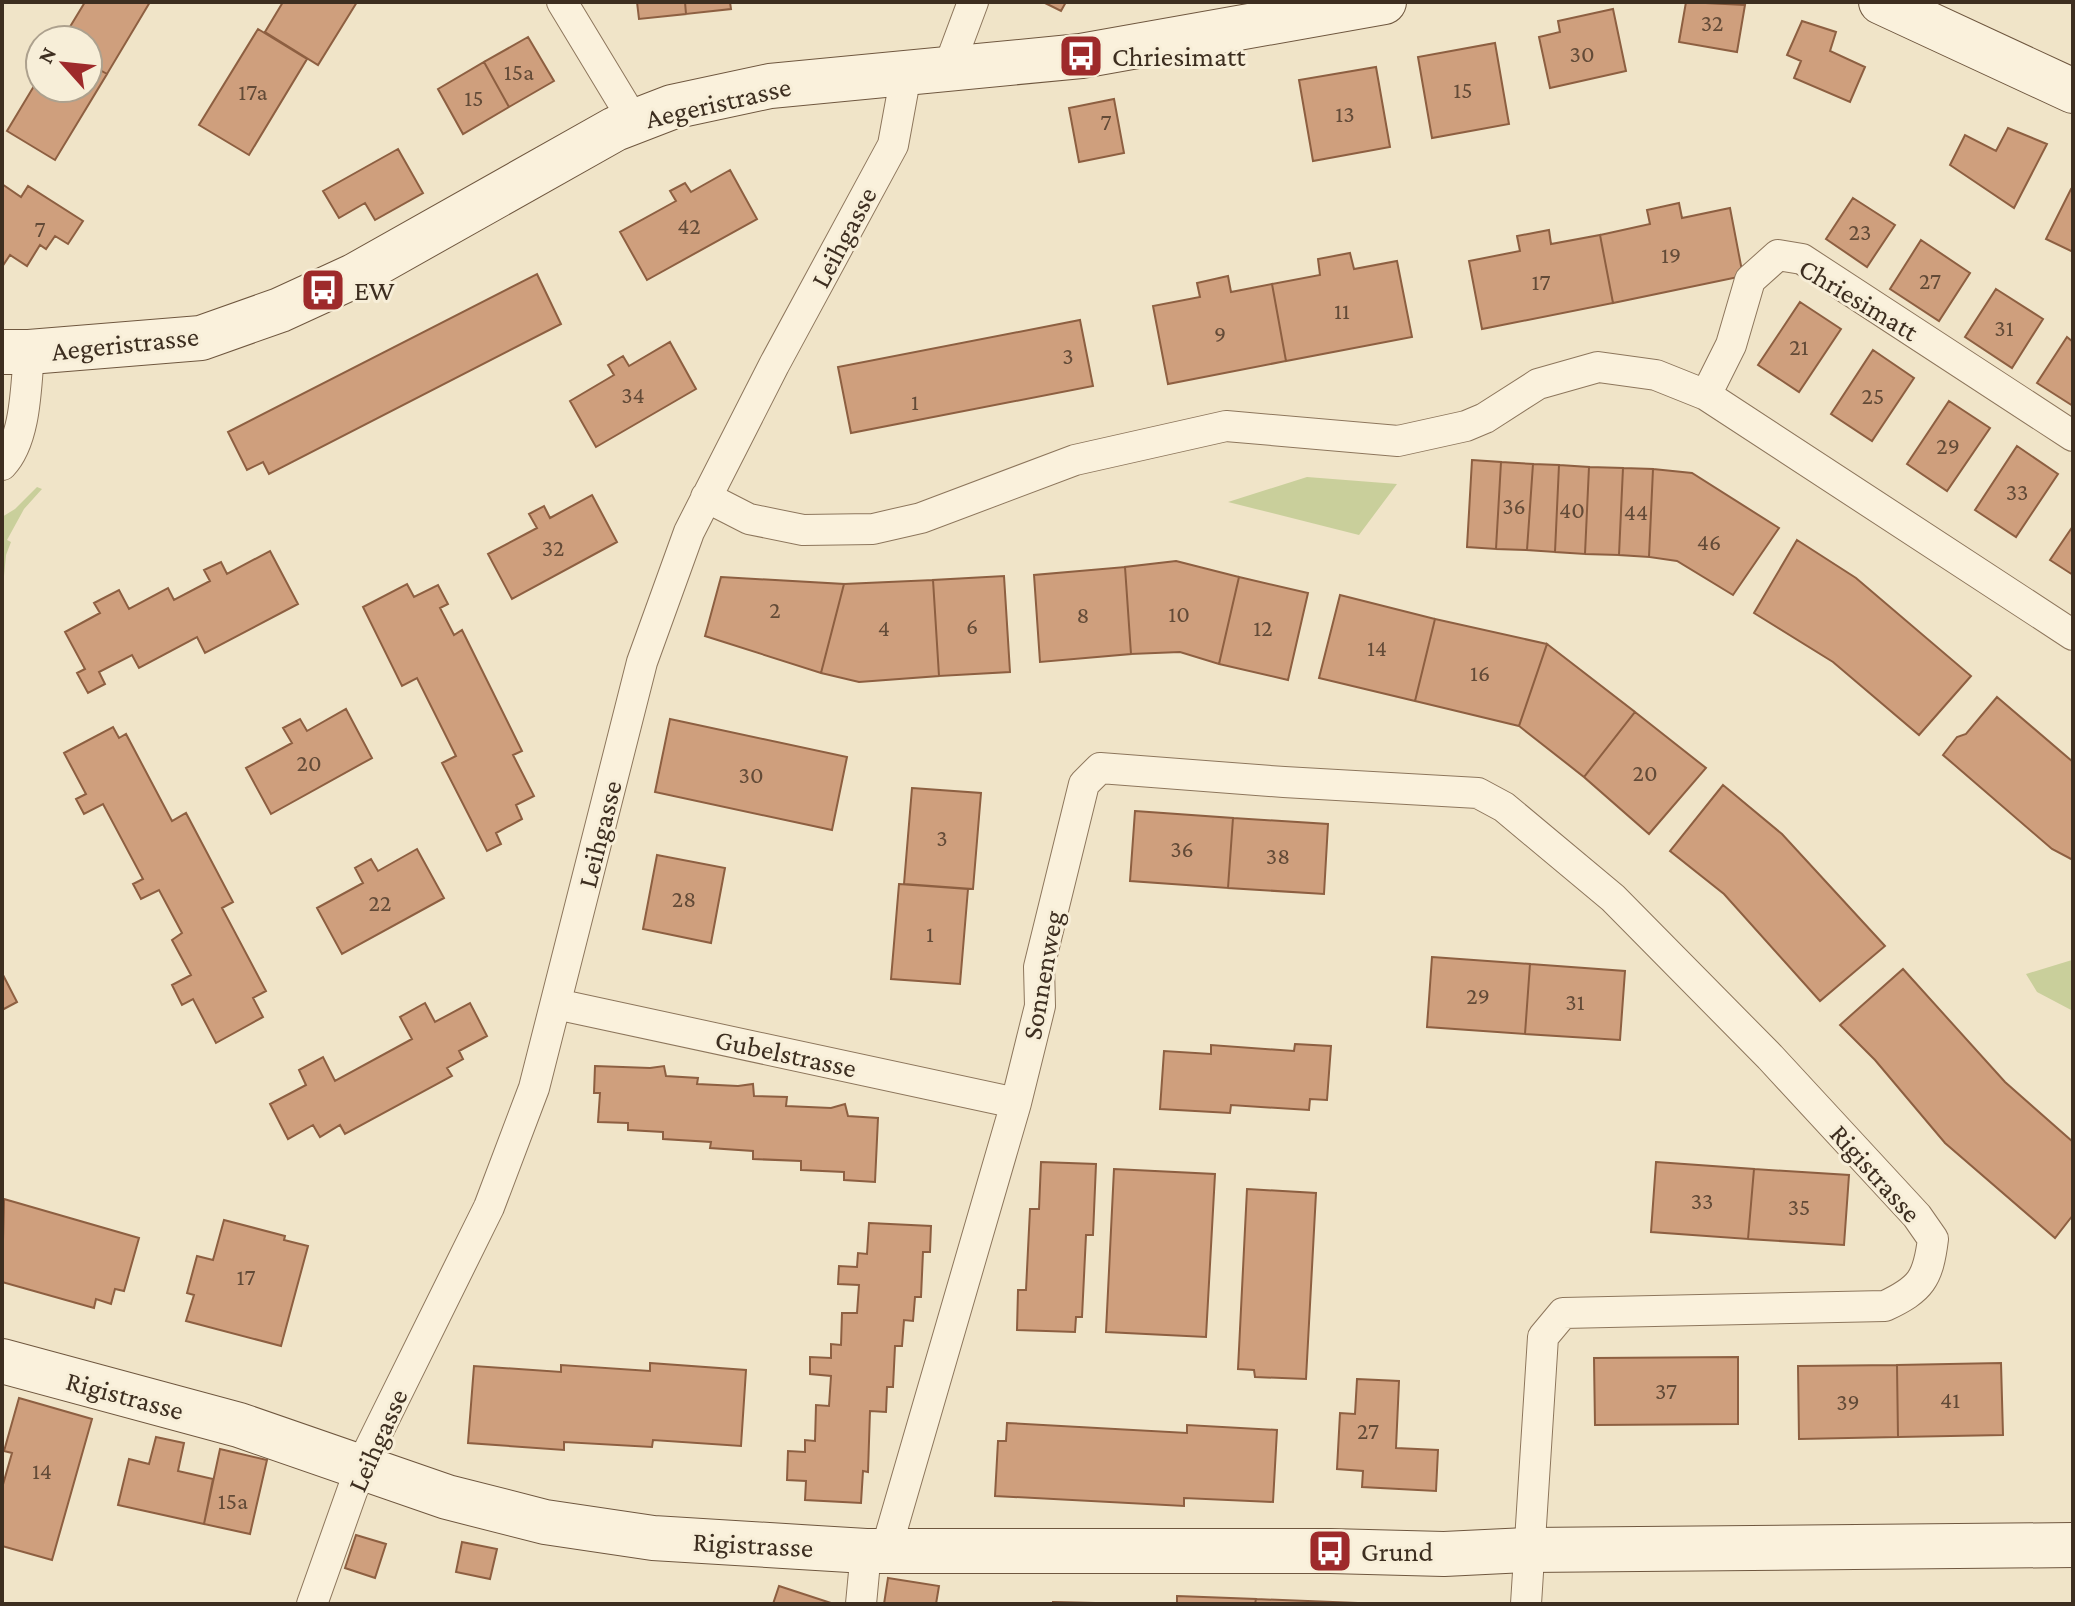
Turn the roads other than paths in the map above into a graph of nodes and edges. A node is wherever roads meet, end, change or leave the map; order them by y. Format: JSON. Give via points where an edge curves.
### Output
{"nodes":[{"id":1,"x":562,"y":2,"type":"edge"},
{"id":2,"x":973,"y":2,"type":"edge"},
{"id":3,"x":1384,"y":2,"type":"edge"},
{"id":4,"x":1881,"y":2,"type":"edge"},
{"id":5,"x":948,"y":69,"type":"junction"},
{"id":6,"x":906,"y":74,"type":"junction"},
{"id":7,"x":2073,"y":91,"type":"edge"},
{"id":8,"x":634,"y":121,"type":"junction"},
{"id":9,"x":16,"y":352,"type":"edge"},
{"id":10,"x":1706,"y":395,"type":"junction"},
{"id":11,"x":2073,"y":436,"type":"edge"},
{"id":12,"x":2,"y":465,"type":"edge"},
{"id":13,"x":706,"y":497,"type":"junction"},
{"id":14,"x":2073,"y":635,"type":"edge"},
{"id":15,"x":1478,"y":793,"type":"joint"},
{"id":16,"x":556,"y":1004,"type":"junction"},
{"id":17,"x":1016,"y":1103,"type":"junction"},
{"id":18,"x":2,"y":1361,"type":"edge"},
{"id":19,"x":361,"y":1466,"type":"junction"},
{"id":20,"x":2073,"y":1545,"type":"edge"},
{"id":21,"x":1528,"y":1550,"type":"junction"},
{"id":22,"x":876,"y":1551,"type":"junction"},
{"id":23,"x":312,"y":1604,"type":"edge"},
{"id":24,"x":861,"y":1604,"type":"edge"},
{"id":25,"x":1526,"y":1604,"type":"edge"}],
"edges":[{"from":1,"to":8,"type":"street"},
{"from":2,"to":5,"type":"street"},
{"from":3,"to":5,"type":"street","name":"Aegeristrasse","via":[[1081,56]]},
{"from":4,"to":7,"type":"street"},
{"from":5,"to":6,"type":"street","name":"Aegeristrasse"},
{"from":6,"to":8,"type":"street","name":"Aegeristrasse","via":[[770,86],[672,107]]},
{"from":6,"to":13,"type":"street","name":"Leihgasse","via":[[893,145]]},
{"from":8,"to":9,"type":"street","name":"Aegeristrasse","via":[[354,276],[280,310],[201,338]]},
{"from":9,"to":12,"type":"street","via":[[23,418]]},
{"from":10,"to":11,"type":"street","name":"Chriesimatt","via":[[1731,345],[1750,280],[1778,255],[1802,259]]},
{"from":10,"to":13,"type":"street","via":[[1656,375],[1598,367],[1538,384],[1466,426],[1398,441],[1226,426],[1075,460],[921,518],[873,529],[803,530],[749,519]]},
{"from":10,"to":14,"type":"street"},
{"from":13,"to":16,"type":"street","name":"Leihgasse","via":[[642,662]]},
{"from":15,"to":17,"type":"street","name":"Sonnenweg","via":[[1100,768],[1084,784],[1039,967],[1040,1006]]},
{"from":15,"to":21,"type":"street","name":"Rigistrasse","via":[[1504,807],[1613,898],[1770,1057],[1933,1239],[1929,1266],[1912,1293],[1885,1306],[1563,1313],[1543,1337]]},
{"from":16,"to":17,"type":"street","name":"Gubelstrasse"},
{"from":16,"to":19,"type":"street","name":"Leihgasse","via":[[534,1088],[489,1207]]},
{"from":17,"to":22,"type":"street","name":"Sonnenweg"},
{"from":18,"to":19,"type":"street","name":"Rigistrasse","via":[[239,1425]]},
{"from":19,"to":22,"type":"street","name":"Rigistrasse","via":[[447,1497],[545,1522],[653,1538]]},
{"from":19,"to":23,"type":"street","name":"Leihgasse"},
{"from":20,"to":21,"type":"street","name":"Rigistrasse"},
{"from":21,"to":22,"type":"street","name":"Rigistrasse"},
{"from":21,"to":25,"type":"street"},
{"from":22,"to":24,"type":"street","name":"Sonnenweg"}]}
